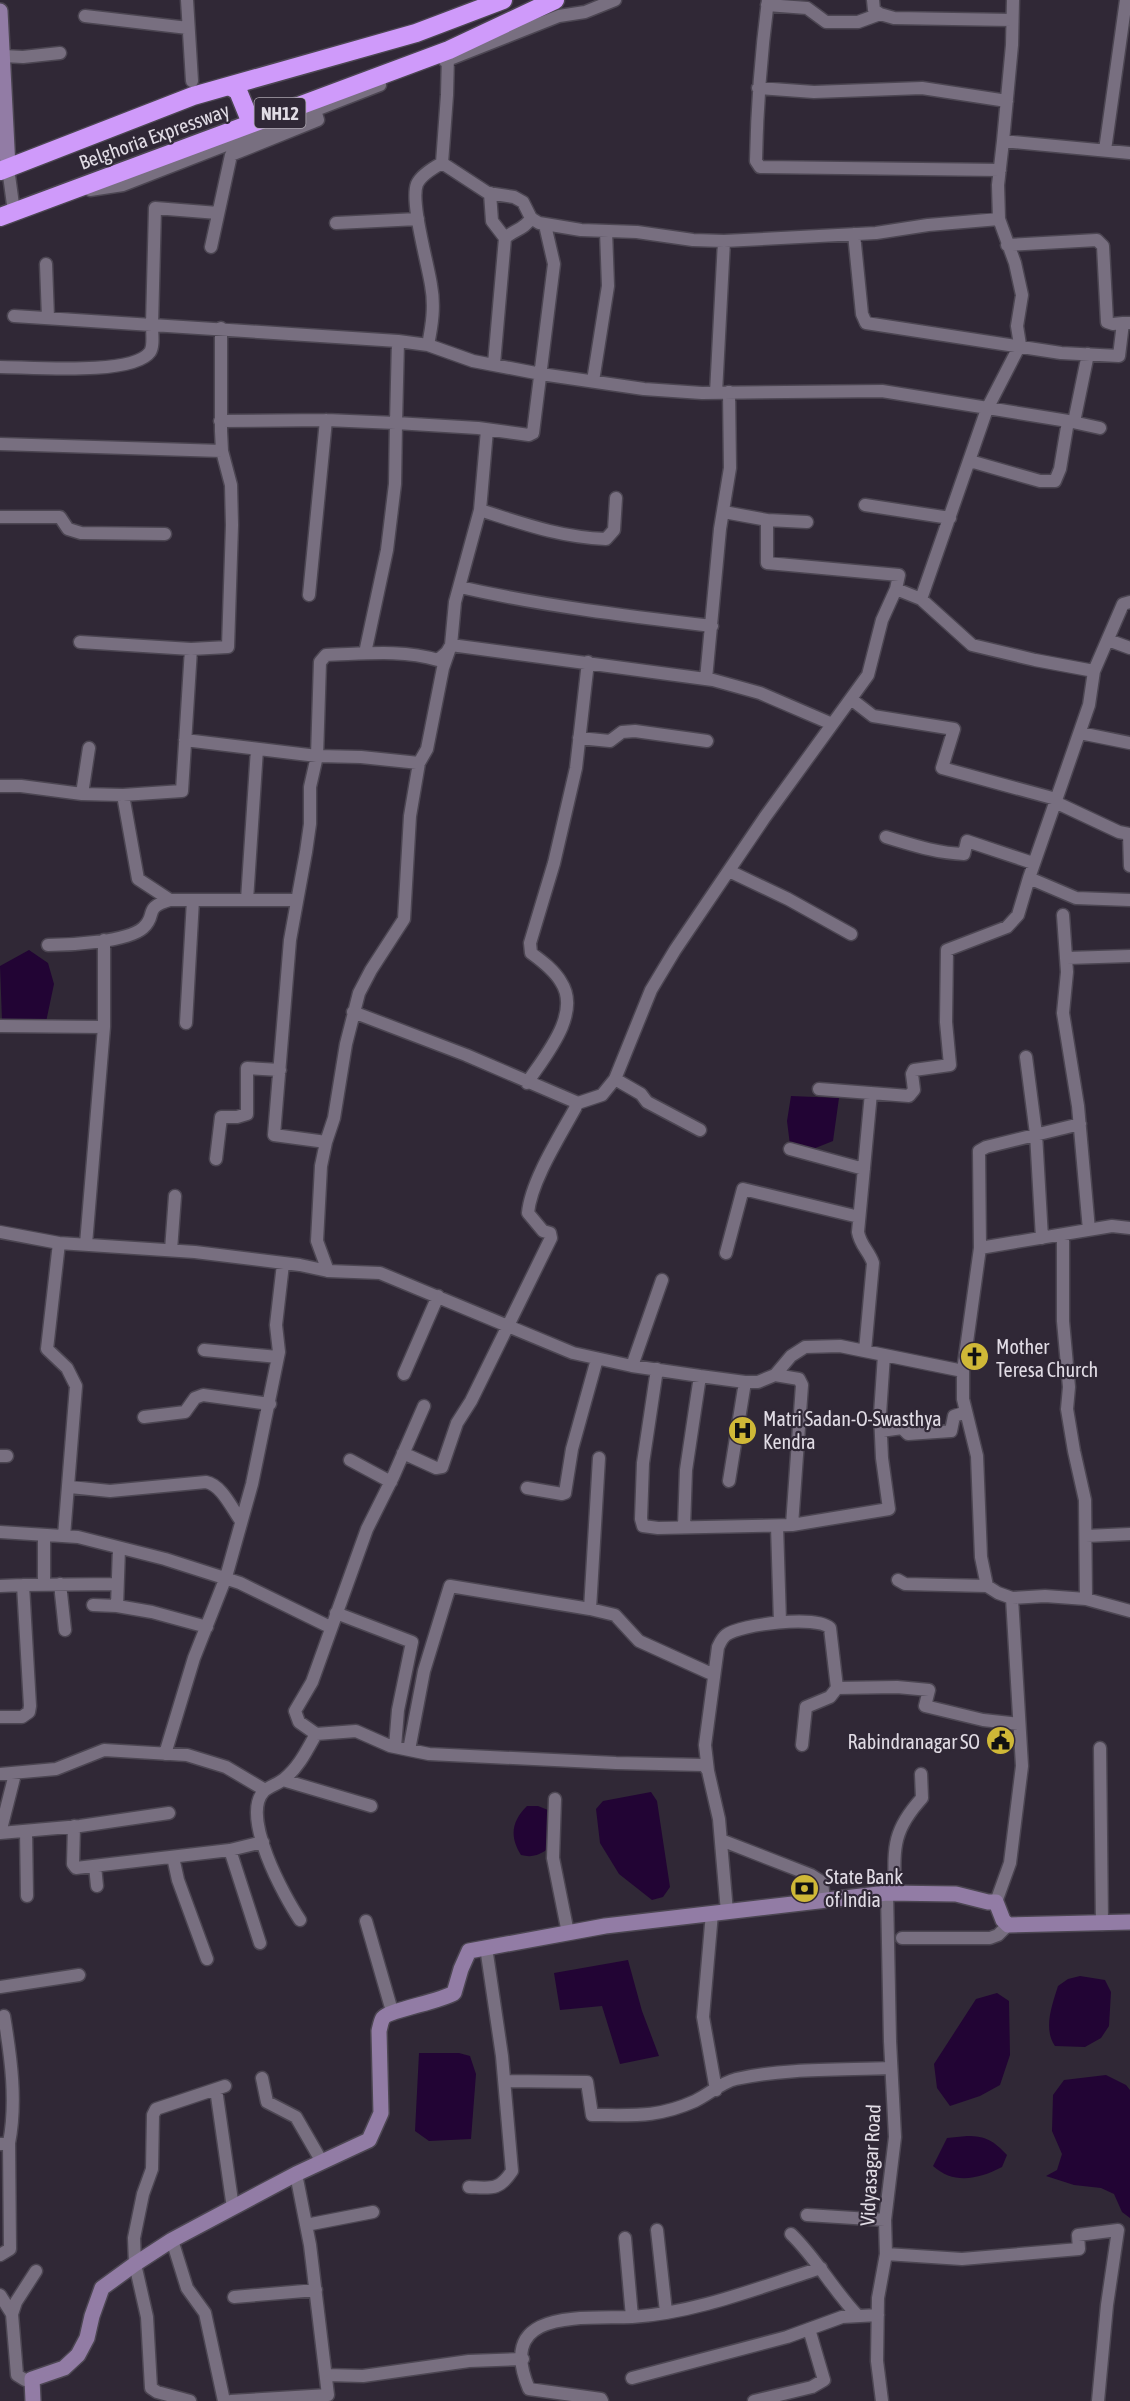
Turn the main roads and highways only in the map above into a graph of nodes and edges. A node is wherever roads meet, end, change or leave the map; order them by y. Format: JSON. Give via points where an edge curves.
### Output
{"nodes":[{"id":1,"x":503,"y":0,"type":"edge"},
{"id":2,"x":555,"y":0,"type":"edge"},
{"id":3,"x":229,"y":86,"type":"junction"},
{"id":4,"x":247,"y":125,"type":"junction"},
{"id":5,"x":4,"y":169,"type":"edge"},
{"id":6,"x":7,"y":214,"type":"edge"}],
"edges":[{"from":1,"to":3,"type":"highway","name":"Belghoria Expressway","number":"NH12","via":[[416,33]]},
{"from":2,"to":4,"type":"highway","name":"Belghoria Expressway","number":"NH12","via":[[448,55]]},
{"from":3,"to":4,"type":"highway","via":[[238,91],[249,118]]},
{"from":3,"to":5,"type":"highway","name":"Belghoria Expressway","number":"NH12","via":[[193,96]]},
{"from":4,"to":6,"type":"highway","name":"Belghoria Expressway","number":"NH12"}]}
